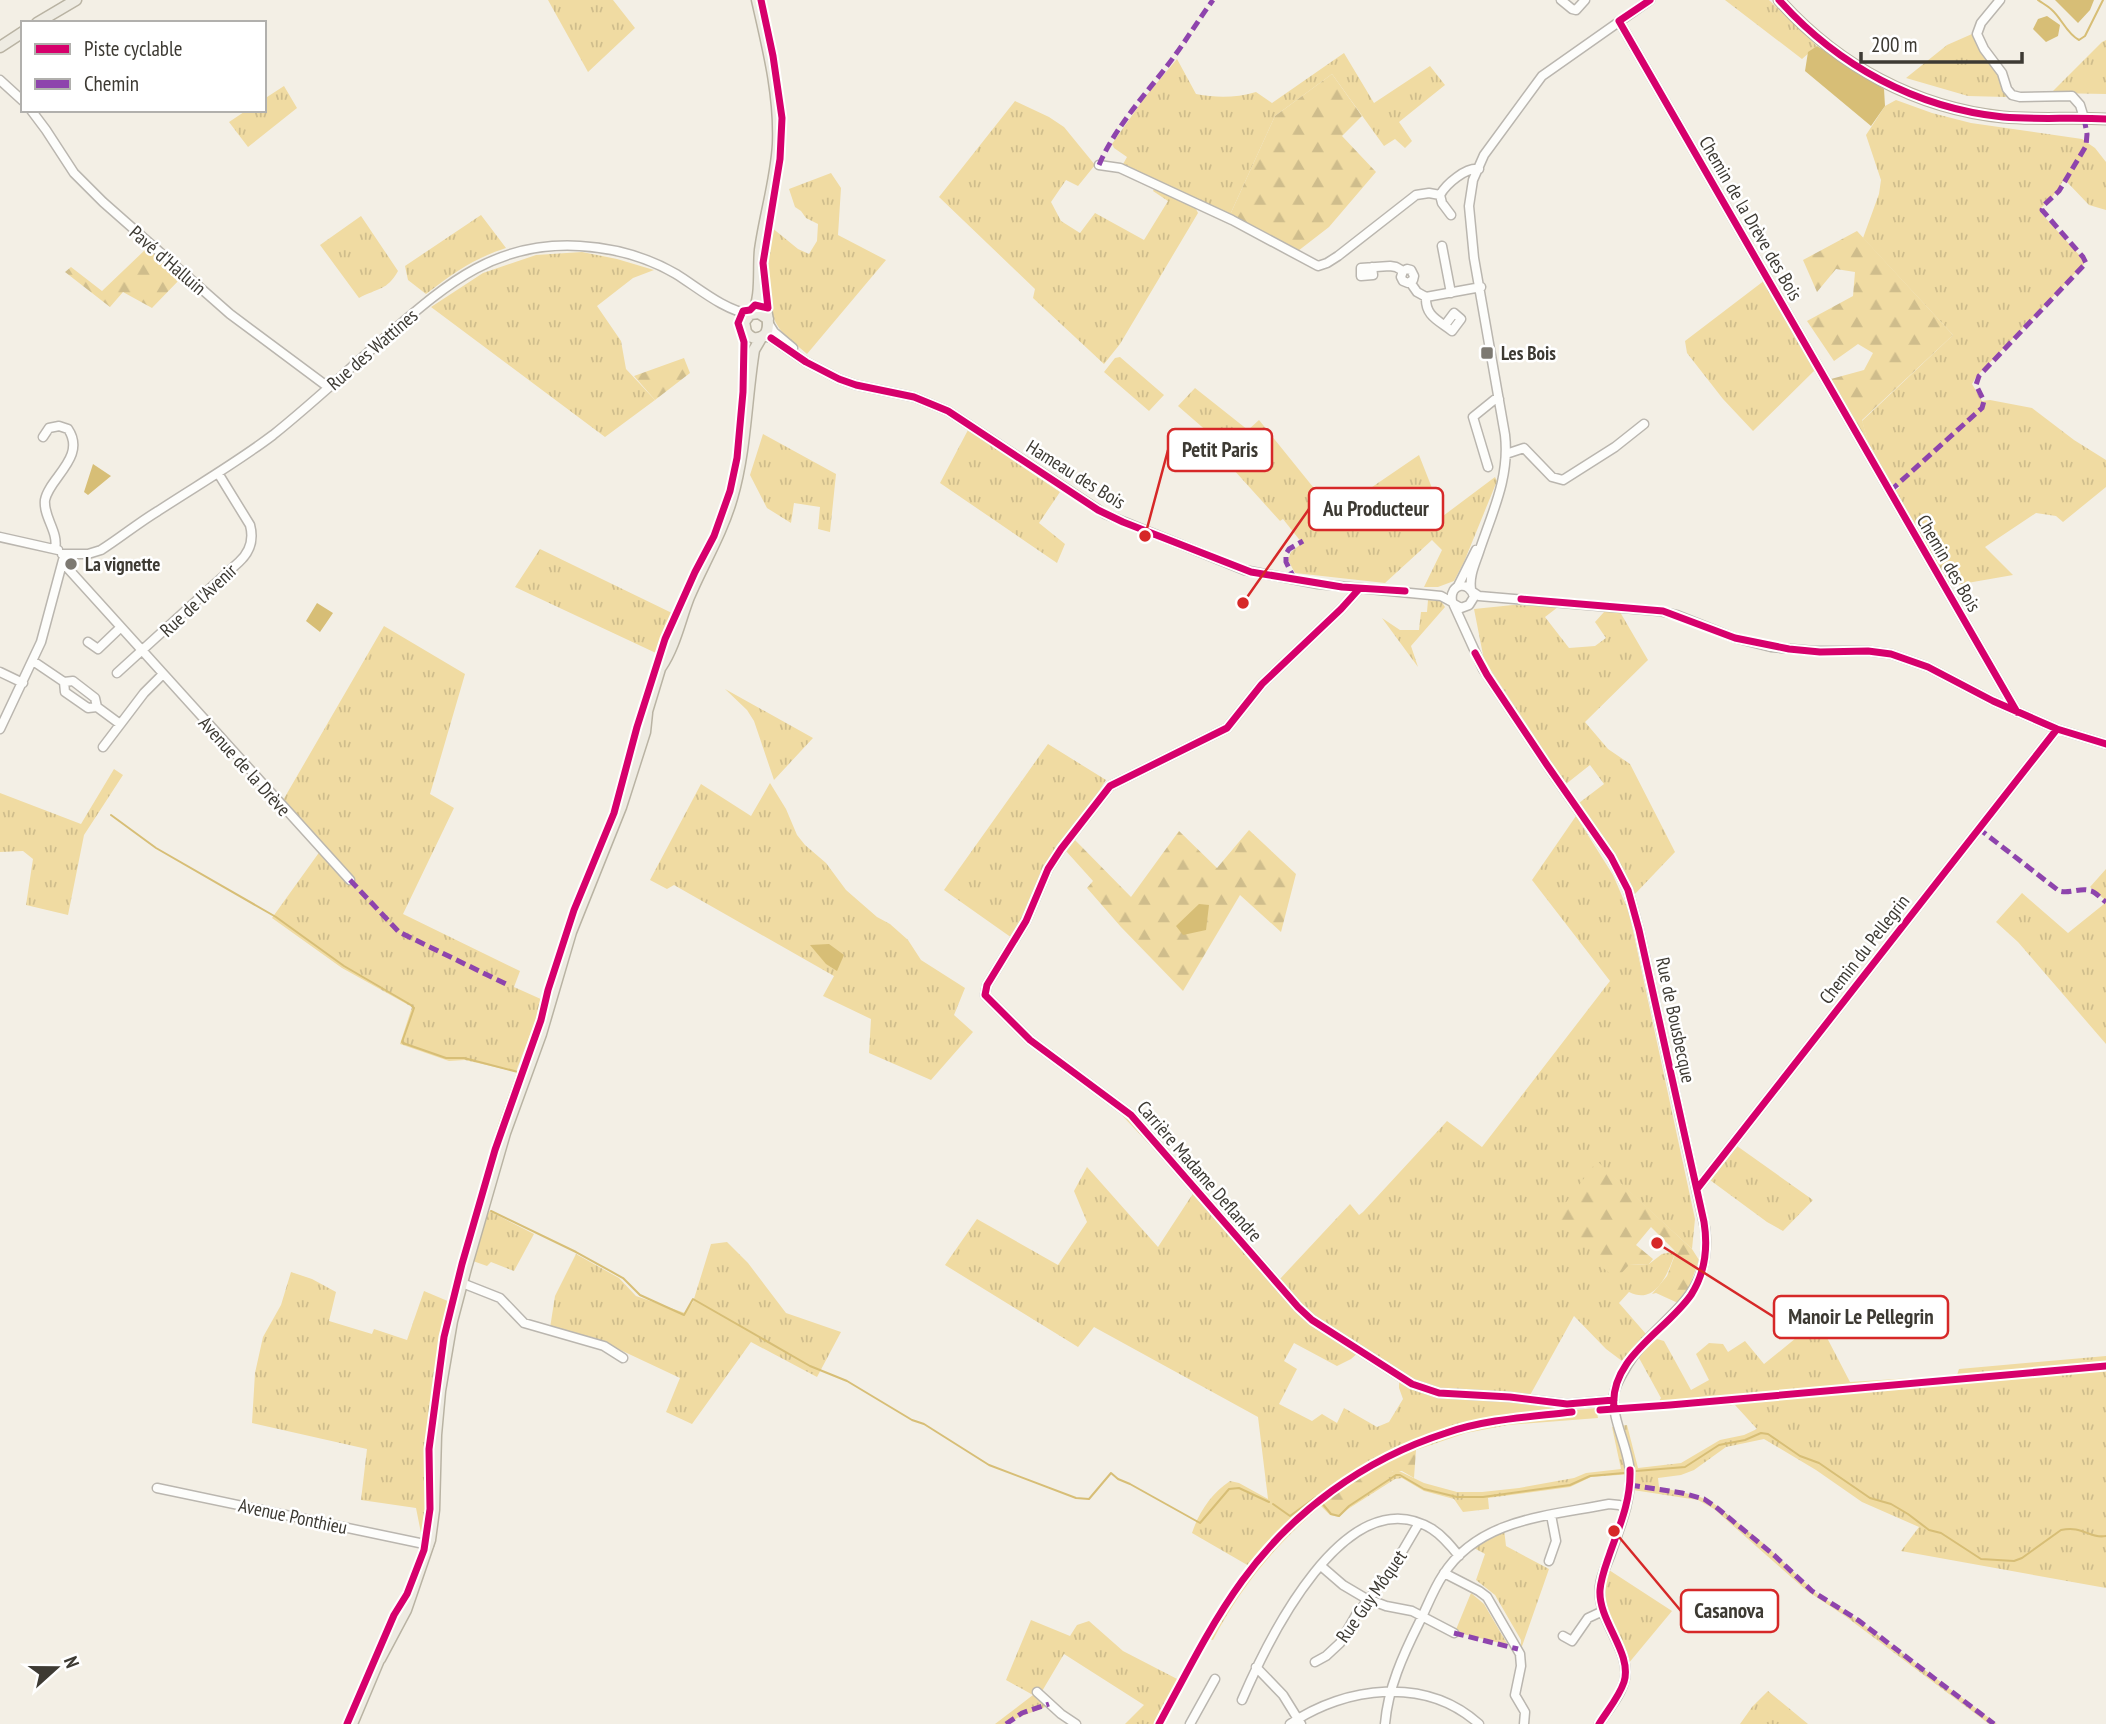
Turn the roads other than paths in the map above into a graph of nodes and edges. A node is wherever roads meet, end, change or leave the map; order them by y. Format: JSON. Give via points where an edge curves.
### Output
{"nodes":[{"id":1,"x":76,"y":0,"type":"edge"},
{"id":2,"x":757,"y":0,"type":"edge"},
{"id":3,"x":1560,"y":0,"type":"edge"},
{"id":4,"x":1586,"y":0,"type":"edge"},
{"id":5,"x":1650,"y":0,"type":"edge"},
{"id":6,"x":1780,"y":0,"type":"edge"},
{"id":7,"x":2000,"y":0,"type":"edge"},
{"id":8,"x":40,"y":21,"type":"edge"},
{"id":9,"x":1619,"y":21,"type":"junction"},
{"id":10,"x":21,"y":33,"type":"edge"},
{"id":11,"x":0,"y":47,"type":"edge"},
{"id":12,"x":0,"y":80,"type":"edge"},
{"id":13,"x":21,"y":99,"type":"edge"},
{"id":14,"x":32,"y":112,"type":"edge"},
{"id":15,"x":2083,"y":116,"type":"junction"},
{"id":16,"x":2106,"y":116,"type":"edge"},
{"id":17,"x":1099,"y":165,"type":"dead end"},
{"id":18,"x":1479,"y":169,"type":"junction"},
{"id":19,"x":1440,"y":195,"type":"junction"},
{"id":20,"x":1451,"y":215,"type":"dead end"},
{"id":21,"x":1442,"y":246,"type":"dead end"},
{"id":22,"x":759,"y":262,"type":"junction"},
{"id":23,"x":1373,"y":267,"type":"dead end"},
{"id":24,"x":1481,"y":287,"type":"junction"},
{"id":25,"x":1451,"y":293,"type":"junction"},
{"id":26,"x":705,"y":294,"type":"junction"},
{"id":27,"x":1426,"y":297,"type":"junction"},
{"id":28,"x":751,"y":314,"type":"junction"},
{"id":29,"x":768,"y":322,"type":"junction"},
{"id":30,"x":1445,"y":325,"type":"dead end"},
{"id":31,"x":745,"y":329,"type":"junction"},
{"id":32,"x":762,"y":337,"type":"junction"},
{"id":33,"x":822,"y":371,"type":"junction"},
{"id":34,"x":328,"y":387,"type":"junction"},
{"id":35,"x":748,"y":396,"type":"junction"},
{"id":36,"x":1499,"y":399,"type":"junction"},
{"id":37,"x":1644,"y":424,"type":"dead end"},
{"id":38,"x":1855,"y":430,"type":"joint"},
{"id":39,"x":43,"y":437,"type":"dead end"},
{"id":40,"x":1506,"y":454,"type":"junction"},
{"id":41,"x":1488,"y":467,"type":"dead end"},
{"id":42,"x":218,"y":473,"type":"junction"},
{"id":43,"x":1488,"y":525,"type":"junction"},
{"id":44,"x":0,"y":537,"type":"edge"},
{"id":45,"x":60,"y":556,"type":"junction"},
{"id":46,"x":1456,"y":587,"type":"junction"},
{"id":47,"x":1359,"y":589,"type":"junction"},
{"id":48,"x":1472,"y":591,"type":"junction"},
{"id":49,"x":1405,"y":592,"type":"junction"},
{"id":50,"x":1521,"y":599,"type":"junction"},
{"id":51,"x":1453,"y":603,"type":"junction"},
{"id":52,"x":1468,"y":606,"type":"junction"},
{"id":53,"x":121,"y":627,"type":"junction"},
{"id":54,"x":88,"y":642,"type":"dead end"},
{"id":55,"x":142,"y":651,"type":"junction"},
{"id":56,"x":1475,"y":653,"type":"junction"},
{"id":57,"x":33,"y":661,"type":"junction"},
{"id":58,"x":0,"y":672,"type":"edge"},
{"id":59,"x":117,"y":673,"type":"dead end"},
{"id":60,"x":163,"y":674,"type":"junction"},
{"id":61,"x":23,"y":683,"type":"junction"},
{"id":62,"x":0,"y":710,"type":"edge"},
{"id":63,"x":2017,"y":712,"type":"junction"},
{"id":64,"x":9,"y":714,"type":"junction"},
{"id":65,"x":120,"y":724,"type":"junction"},
{"id":66,"x":0,"y":729,"type":"edge"},
{"id":67,"x":2057,"y":729,"type":"junction"},
{"id":68,"x":2106,"y":744,"type":"edge"},
{"id":69,"x":103,"y":747,"type":"dead end"},
{"id":70,"x":350,"y":880,"type":"dead end"},
{"id":71,"x":1697,"y":1189,"type":"junction"},
{"id":72,"x":461,"y":1283,"type":"junction"},
{"id":73,"x":623,"y":1358,"type":"dead end"},
{"id":74,"x":1614,"y":1399,"type":"junction"},
{"id":75,"x":157,"y":1488,"type":"dead end"},
{"id":76,"x":1626,"y":1508,"type":"junction"},
{"id":77,"x":1551,"y":1516,"type":"junction"},
{"id":78,"x":1419,"y":1523,"type":"junction"},
{"id":79,"x":429,"y":1545,"type":"junction"},
{"id":80,"x":1459,"y":1556,"type":"junction"},
{"id":81,"x":1549,"y":1561,"type":"dead end"},
{"id":82,"x":1321,"y":1566,"type":"junction"},
{"id":83,"x":1444,"y":1573,"type":"junction"},
{"id":84,"x":1369,"y":1600,"type":"junction"},
{"id":85,"x":1603,"y":1611,"type":"junction"},
{"id":86,"x":1422,"y":1616,"type":"junction"},
{"id":87,"x":1454,"y":1633,"type":"dead end"},
{"id":88,"x":1563,"y":1636,"type":"dead end"},
{"id":89,"x":1315,"y":1662,"type":"dead end"},
{"id":90,"x":1256,"y":1667,"type":"junction"},
{"id":91,"x":1215,"y":1679,"type":"dead end"},
{"id":92,"x":1391,"y":1691,"type":"junction"},
{"id":93,"x":1037,"y":1692,"type":"dead end"},
{"id":94,"x":1242,"y":1700,"type":"dead end"},
{"id":95,"x":1300,"y":1721,"type":"edge"},
{"id":96,"x":352,"y":1724,"type":"edge"},
{"id":97,"x":1076,"y":1724,"type":"edge"},
{"id":98,"x":1190,"y":1724,"type":"edge"},
{"id":99,"x":1290,"y":1724,"type":"edge"},
{"id":100,"x":1385,"y":1724,"type":"edge"},
{"id":101,"x":1479,"y":1724,"type":"edge"},
{"id":102,"x":1524,"y":1724,"type":"edge"},
{"id":103,"x":1599,"y":1724,"type":"edge"}],
"edges":[{"from":1,"to":8,"type":"main road"},
{"from":2,"to":22,"type":"main road","via":[[774,80],[778,127]]},
{"from":3,"to":4,"type":"street","via":[[1576,10]]},
{"from":5,"to":9,"type":"street"},
{"from":6,"to":15,"type":"main road","via":[[1816,37],[1862,71],[1920,98],[1969,111]]},
{"from":7,"to":15,"type":"street","via":[[1977,34],[2009,92],[2020,97],[2072,96]]},
{"from":9,"to":18,"type":"street","via":[[1545,73],[1513,113]]},
{"from":9,"to":38,"type":"street","name":"Chemin de la Drève des Bois"},
{"from":10,"to":11,"type":"main road"},
{"from":12,"to":13,"type":"street"},
{"from":14,"to":34,"type":"street","name":"Pavé d'Halluin","via":[[74,173],[96,196],[224,309]]},
{"from":15,"to":16,"type":"main road"},
{"from":17,"to":19,"type":"street","via":[[1120,168],[1318,266],[1338,256],[1416,195]]},
{"from":18,"to":19,"type":"street","via":[[1467,171]]},
{"from":18,"to":24,"type":"street","via":[[1470,219]]},
{"from":19,"to":20,"type":"street"},
{"from":21,"to":25,"type":"street"},
{"from":22,"to":28,"type":"main road","via":[[758,302]]},
{"from":22,"to":29,"type":"main road"},
{"from":23,"to":27,"type":"street","via":[[1393,266],[1402,271],[1402,280]]},
{"from":24,"to":25,"type":"street"},
{"from":24,"to":36,"type":"street"},
{"from":25,"to":27,"type":"street"},
{"from":26,"to":28,"type":"street","name":"Rue des Wattines"},
{"from":26,"to":31,"type":"street","name":"Rue des Wattines"},
{"from":26,"to":34,"type":"street","name":"Rue des Wattines","via":[[656,264],[618,251],[568,245],[514,253],[449,284]]},
{"from":27,"to":30,"type":"street","via":[[1428,313]]},
{"from":28,"to":29,"type":"main road","via":[[761,313]]},
{"from":28,"to":31,"type":"main road"},
{"from":29,"to":32,"type":"main road"},
{"from":29,"to":33,"type":"street","name":"Hameau des Bois"},
{"from":31,"to":32,"type":"main road","via":[[751,337]]},
{"from":31,"to":35,"type":"main road"},
{"from":32,"to":33,"type":"street","name":"Hameau des Bois","via":[[773,339]]},
{"from":32,"to":35,"type":"main road","via":[[755,347]]},
{"from":33,"to":47,"type":"street","name":"Hameau des Bois","via":[[948,411],[1123,522],[1251,572]]},
{"from":34,"to":42,"type":"street","name":"Rue des Wattines","via":[[275,433]]},
{"from":35,"to":72,"type":"main road","via":[[732,500],[667,645],[613,831],[571,932]]},
{"from":36,"to":40,"type":"street"},
{"from":36,"to":41,"type":"street","via":[[1473,417]]},
{"from":37,"to":40,"type":"street","via":[[1563,480],[1552,477],[1524,447]]},
{"from":38,"to":63,"type":"street","name":"Chemin des Bois"},
{"from":39,"to":45,"type":"street","via":[[49,428],[59,426],[68,429],[73,442],[62,474],[45,501]]},
{"from":40,"to":43,"type":"street","via":[[1503,481]]},
{"from":42,"to":45,"type":"street","name":"Rue des Wattines","via":[[101,550]]},
{"from":42,"to":55,"type":"street","name":"Rue de l'Avenir","via":[[250,525],[249,549]]},
{"from":43,"to":46,"type":"street"},
{"from":43,"to":48,"type":"street","via":[[1472,574]]},
{"from":44,"to":45,"type":"street","name":"Rue des Wattines"},
{"from":45,"to":53,"type":"street","name":"Avenue de la Drève"},
{"from":45,"to":57,"type":"street","via":[[43,638]]},
{"from":46,"to":48,"type":"street","via":[[1465,585]]},
{"from":46,"to":49,"type":"street","name":"Hameau des Bois"},
{"from":46,"to":51,"type":"street"},
{"from":47,"to":49,"type":"street","name":"Hameau des Bois"},
{"from":47,"to":74,"type":"street","name":"Carrière Madame Deflandre","via":[[1262,684],[1227,729],[1110,786],[1048,869],[1026,921],[985,995],[1030,1040],[1132,1115],[1312,1320],[1430,1391],[1572,1405]]},
{"from":48,"to":50,"type":"street","via":[[1479,597]]},
{"from":48,"to":52,"type":"street"},
{"from":49,"to":51,"type":"street","name":"Hameau des Bois","via":[[1441,596]]},
{"from":50,"to":52,"type":"street"},
{"from":50,"to":63,"type":"street","via":[[1653,610],[1777,648],[1868,651],[1902,657]]},
{"from":51,"to":52,"type":"street","via":[[1460,608]]},
{"from":51,"to":56,"type":"street","name":"Rue de Bousbecque"},
{"from":52,"to":56,"type":"street","name":"Rue de Bousbecque"},
{"from":53,"to":54,"type":"street","via":[[97,649]]},
{"from":53,"to":55,"type":"street","name":"Avenue de la Drève"},
{"from":55,"to":59,"type":"street"},
{"from":55,"to":60,"type":"street","name":"Avenue de la Drève"},
{"from":56,"to":71,"type":"street","name":"Rue de Bousbecque","via":[[1626,886]]},
{"from":57,"to":61,"type":"street"},
{"from":57,"to":65,"type":"street","via":[[64,682],[73,681]]},
{"from":58,"to":61,"type":"street"},
{"from":60,"to":65,"type":"street"},
{"from":60,"to":70,"type":"street","name":"Avenue de la Drève"},
{"from":61,"to":64,"type":"street"},
{"from":62,"to":64,"type":"street"},
{"from":63,"to":67,"type":"street"},
{"from":64,"to":66,"type":"street"},
{"from":65,"to":69,"type":"street"},
{"from":67,"to":68,"type":"street"},
{"from":67,"to":71,"type":"street","name":"Chemin du Pellegrin"},
{"from":71,"to":74,"type":"street","name":"Rue de Bousbecque","via":[[1706,1242],[1699,1278],[1688,1298],[1630,1360]]},
{"from":72,"to":73,"type":"street","via":[[497,1296],[524,1323],[604,1346]]},
{"from":72,"to":79,"type":"main road","via":[[446,1349],[432,1466],[435,1493]]},
{"from":74,"to":76,"type":"street","via":[[1629,1466]]},
{"from":75,"to":79,"type":"street","name":"Avenue Ponthieu"},
{"from":76,"to":77,"type":"street","via":[[1609,1504]]},
{"from":76,"to":85,"type":"street","via":[[1601,1581]]},
{"from":77,"to":80,"type":"street","via":[[1496,1529]]},
{"from":77,"to":81,"type":"street","via":[[1556,1541]]},
{"from":78,"to":80,"type":"street","via":[[1438,1534]]},
{"from":78,"to":82,"type":"street","via":[[1397,1519],[1371,1525],[1340,1545]]},
{"from":78,"to":84,"type":"street","name":"Rue Guy Môquet"},
{"from":79,"to":96,"type":"main road","via":[[399,1626]]},
{"from":80,"to":83,"type":"street"},
{"from":82,"to":84,"type":"street"},
{"from":82,"to":90,"type":"street","via":[[1288,1610]]},
{"from":83,"to":86,"type":"street"},
{"from":83,"to":102,"type":"street","via":[[1487,1597],[1519,1651],[1522,1662],[1515,1695],[1525,1712]]},
{"from":84,"to":86,"type":"street"},
{"from":84,"to":89,"type":"street","name":"Rue Guy Môquet","via":[[1340,1643]]},
{"from":85,"to":88,"type":"street","via":[[1588,1618],[1572,1641]]},
{"from":85,"to":103,"type":"street","via":[[1625,1673],[1621,1689]]},
{"from":86,"to":87,"type":"street"},
{"from":86,"to":92,"type":"street"},
{"from":90,"to":94,"type":"street"},
{"from":90,"to":95,"type":"street"},
{"from":91,"to":98,"type":"street"},
{"from":92,"to":95,"type":"street","via":[[1335,1701]]},
{"from":92,"to":100,"type":"street"},
{"from":92,"to":101,"type":"street","via":[[1435,1698]]},
{"from":93,"to":97,"type":"street"},
{"from":95,"to":99,"type":"street"}]}
